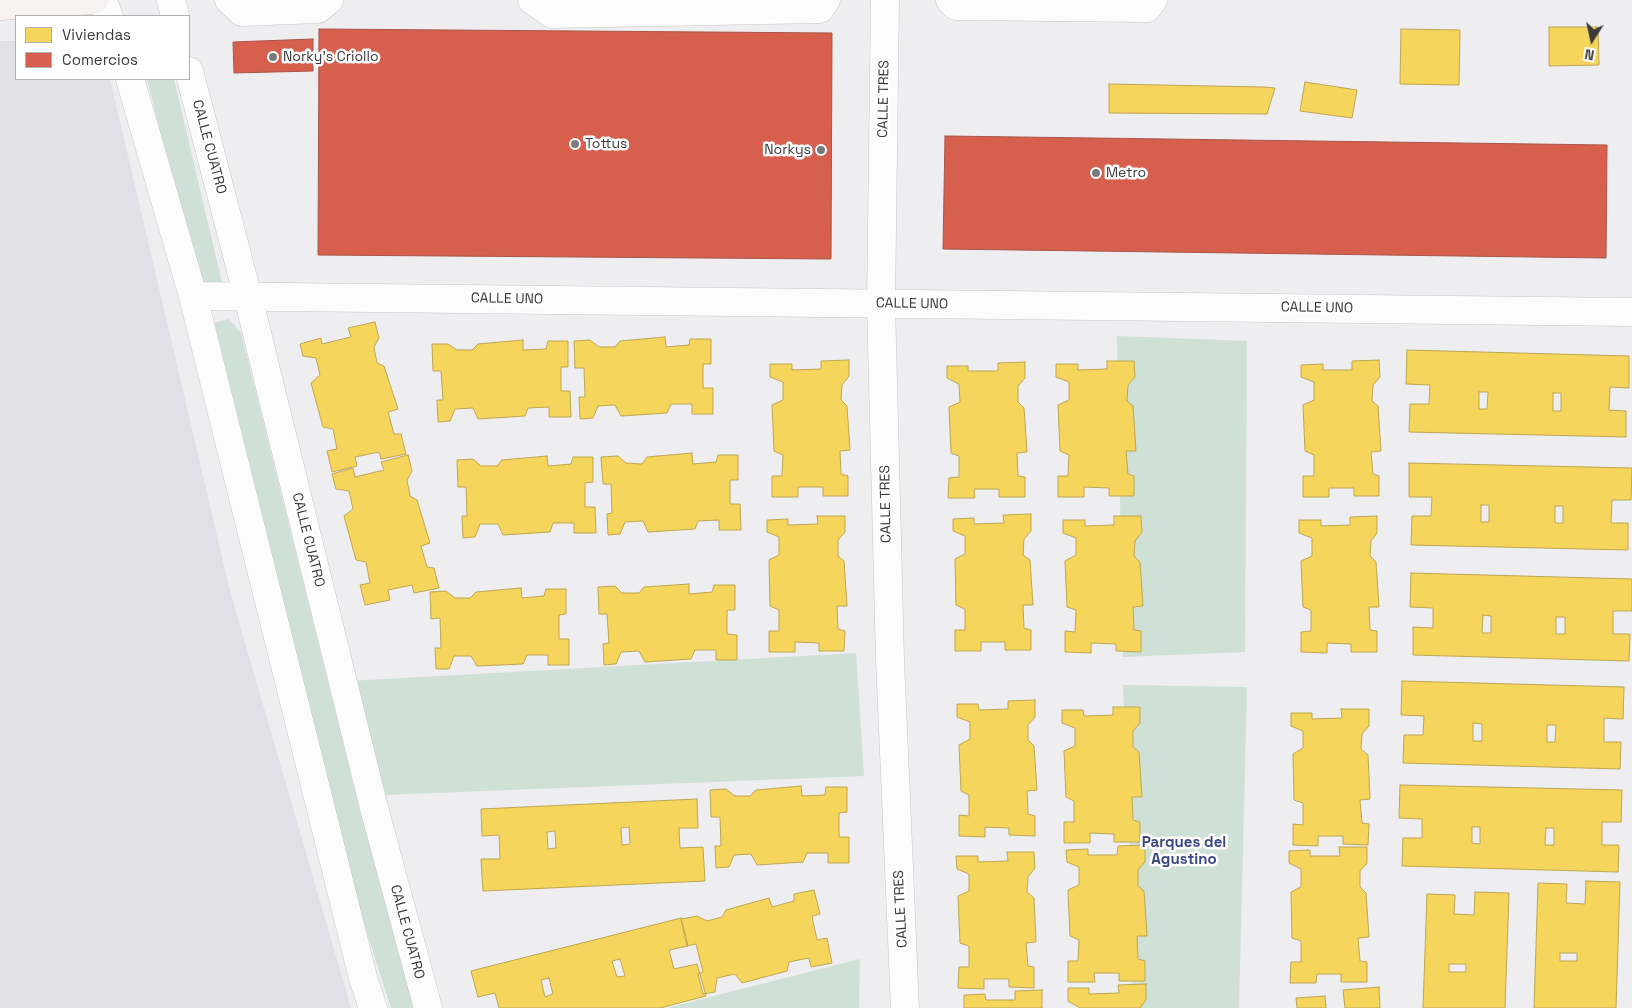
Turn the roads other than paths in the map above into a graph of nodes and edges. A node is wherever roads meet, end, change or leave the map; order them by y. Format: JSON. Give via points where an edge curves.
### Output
{"nodes":[{"id":1,"x":94,"y":0,"type":"edge"},
{"id":2,"x":102,"y":0,"type":"edge"},
{"id":3,"x":170,"y":0,"type":"edge"},
{"id":4,"x":230,"y":0,"type":"edge"},
{"id":5,"x":329,"y":0,"type":"edge"},
{"id":6,"x":532,"y":0,"type":"edge"},
{"id":7,"x":826,"y":0,"type":"edge"},
{"id":8,"x":885,"y":0,"type":"edge"},
{"id":9,"x":950,"y":0,"type":"edge"},
{"id":10,"x":1153,"y":0,"type":"edge"},
{"id":11,"x":0,"y":6,"type":"edge"},
{"id":12,"x":109,"y":15,"type":"edge"},
{"id":13,"x":175,"y":15,"type":"edge"},
{"id":14,"x":190,"y":75,"type":"edge"},
{"id":15,"x":130,"y":80,"type":"edge"},
{"id":16,"x":193,"y":296,"type":"junction"},
{"id":17,"x":248,"y":296,"type":"junction"},
{"id":18,"x":881,"y":303,"type":"junction"},
{"id":19,"x":1632,"y":312,"type":"edge"},
{"id":20,"x":373,"y":1008,"type":"edge"},
{"id":21,"x":428,"y":1008,"type":"edge"},
{"id":22,"x":905,"y":1008,"type":"edge"}],
"edges":[{"from":1,"to":11,"type":"main road"},
{"from":2,"to":12,"type":"street"},
{"from":3,"to":13,"type":"street"},
{"from":4,"to":5,"type":"street","via":[[242,12],[318,9]]},
{"from":6,"to":7,"type":"street","via":[[552,14],[820,9]]},
{"from":8,"to":18,"type":"street","name":"CALLE TRES"},
{"from":9,"to":10,"type":"street","via":[[956,6],[1148,8]]},
{"from":14,"to":17,"type":"street","name":"CALLE CUATRO"},
{"from":15,"to":16,"type":"street"},
{"from":16,"to":17,"type":"street","name":"CALLE UNO"},
{"from":16,"to":20,"type":"street"},
{"from":17,"to":18,"type":"street","name":"CALLE UNO"},
{"from":17,"to":21,"type":"street","name":"CALLE CUATRO","via":[[373,804]]},
{"from":18,"to":19,"type":"street","name":"CALLE UNO"},
{"from":18,"to":22,"type":"street","name":"CALLE TRES","via":[[890,659]]}]}
